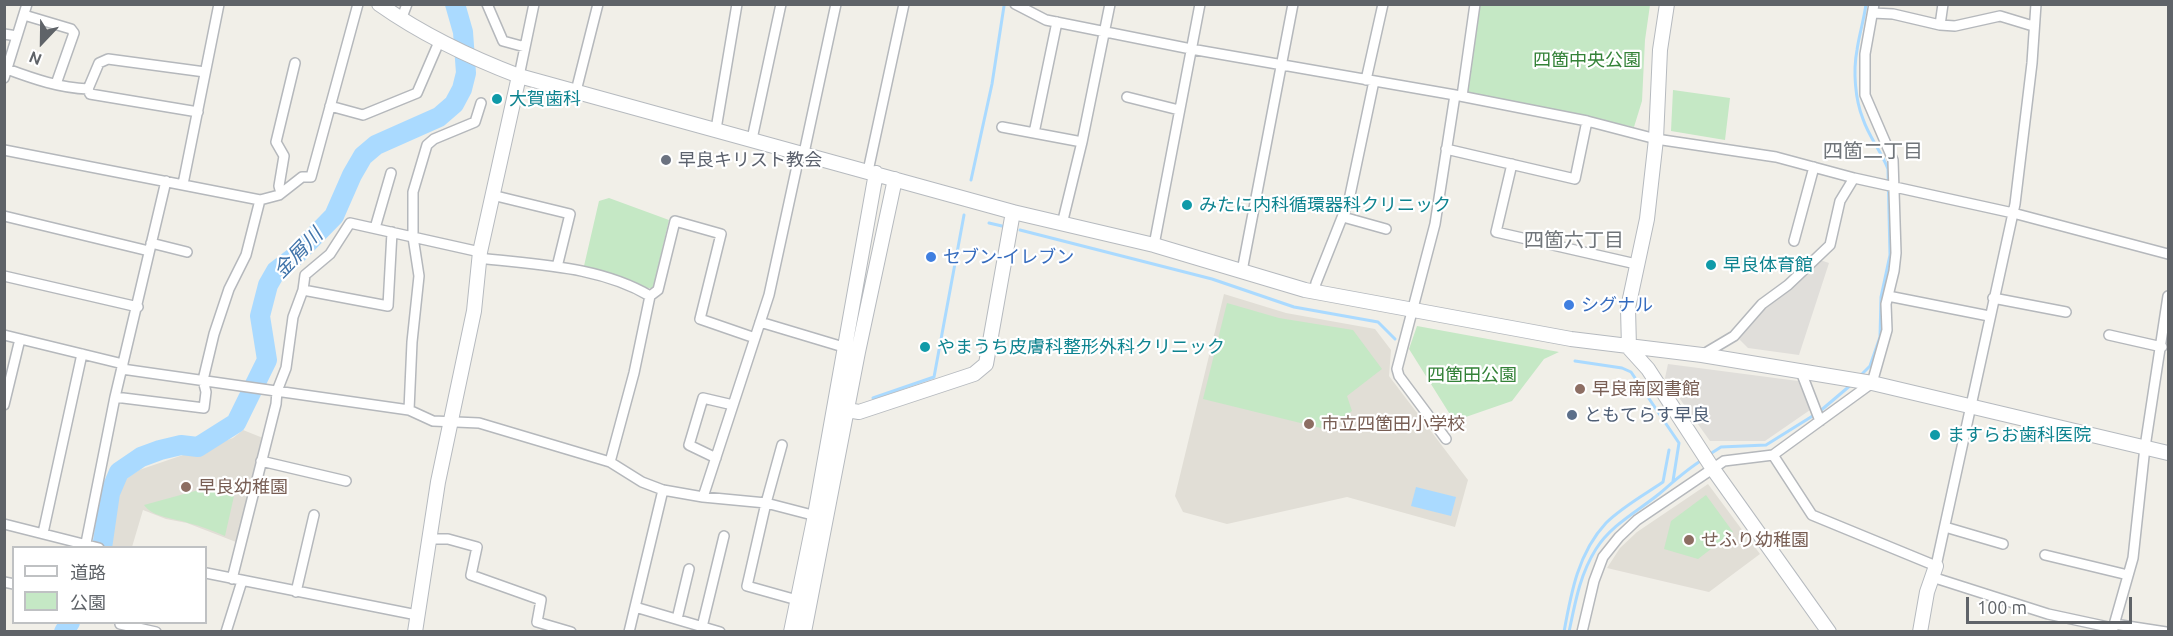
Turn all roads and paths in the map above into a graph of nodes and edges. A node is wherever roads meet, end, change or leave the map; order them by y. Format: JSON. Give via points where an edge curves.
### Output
{"nodes":[{"id":1,"x":27,"y":4,"type":"edge"},
{"id":2,"x":219,"y":4,"type":"edge"},
{"id":3,"x":358,"y":4,"type":"edge"},
{"id":4,"x":379,"y":4,"type":"edge"},
{"id":5,"x":407,"y":4,"type":"edge"},
{"id":6,"x":487,"y":4,"type":"edge"},
{"id":7,"x":534,"y":4,"type":"edge"},
{"id":8,"x":598,"y":4,"type":"edge"},
{"id":9,"x":737,"y":4,"type":"edge"},
{"id":10,"x":780,"y":4,"type":"edge"},
{"id":11,"x":836,"y":4,"type":"edge"},
{"id":12,"x":904,"y":4,"type":"edge"},
{"id":13,"x":1015,"y":4,"type":"edge"},
{"id":14,"x":1110,"y":4,"type":"edge"},
{"id":15,"x":1200,"y":4,"type":"edge"},
{"id":16,"x":1293,"y":4,"type":"edge"},
{"id":17,"x":1383,"y":4,"type":"edge"},
{"id":18,"x":1475,"y":4,"type":"edge"},
{"id":19,"x":1667,"y":4,"type":"edge"},
{"id":20,"x":1943,"y":4,"type":"edge"},
{"id":21,"x":2036,"y":4,"type":"edge"},
{"id":22,"x":1873,"y":9,"type":"edge"},
{"id":23,"x":24,"y":15,"type":"junction"},
{"id":24,"x":401,"y":20,"type":"junction"},
{"id":25,"x":1057,"y":22,"type":"junction"},
{"id":26,"x":1940,"y":25,"type":"junction"},
{"id":27,"x":2033,"y":26,"type":"junction"},
{"id":28,"x":1105,"y":32,"type":"junction"},
{"id":29,"x":4,"y":33,"type":"edge"},
{"id":30,"x":17,"y":36,"type":"junction"},
{"id":31,"x":439,"y":42,"type":"junction"},
{"id":32,"x":525,"y":47,"type":"junction"},
{"id":33,"x":1191,"y":50,"type":"junction"},
{"id":34,"x":295,"y":63,"type":"dead end"},
{"id":35,"x":1281,"y":65,"type":"junction"},
{"id":36,"x":205,"y":72,"type":"junction"},
{"id":37,"x":6,"y":74,"type":"edge"},
{"id":38,"x":519,"y":76,"type":"junction"},
{"id":39,"x":1370,"y":80,"type":"junction"},
{"id":40,"x":56,"y":84,"type":"junction"},
{"id":41,"x":88,"y":88,"type":"junction"},
{"id":42,"x":576,"y":91,"type":"junction"},
{"id":43,"x":1458,"y":96,"type":"junction"},
{"id":44,"x":1127,"y":97,"type":"dead end"},
{"id":45,"x":481,"y":103,"type":"dead end"},
{"id":46,"x":330,"y":106,"type":"junction"},
{"id":47,"x":1179,"y":110,"type":"junction"},
{"id":48,"x":198,"y":112,"type":"junction"},
{"id":49,"x":1587,"y":121,"type":"junction"},
{"id":50,"x":1002,"y":128,"type":"dead end"},
{"id":51,"x":716,"y":129,"type":"junction"},
{"id":52,"x":1034,"y":133,"type":"junction"},
{"id":53,"x":752,"y":139,"type":"junction"},
{"id":54,"x":1656,"y":139,"type":"junction"},
{"id":55,"x":1082,"y":142,"type":"junction"},
{"id":56,"x":1446,"y":149,"type":"junction"},
{"id":57,"x":4,"y":150,"type":"edge"},
{"id":58,"x":802,"y":153,"type":"junction"},
{"id":59,"x":1512,"y":164,"type":"junction"},
{"id":60,"x":1814,"y":167,"type":"junction"},
{"id":61,"x":872,"y":172,"type":"junction"},
{"id":62,"x":392,"y":173,"type":"dead end"},
{"id":63,"x":1854,"y":178,"type":"junction"},
{"id":64,"x":895,"y":179,"type":"junction"},
{"id":65,"x":166,"y":181,"type":"junction"},
{"id":66,"x":183,"y":184,"type":"junction"},
{"id":67,"x":1893,"y":186,"type":"junction"},
{"id":68,"x":281,"y":193,"type":"junction"},
{"id":69,"x":492,"y":195,"type":"junction"},
{"id":70,"x":260,"y":200,"type":"junction"},
{"id":71,"x":1013,"y":212,"type":"junction"},
{"id":72,"x":2013,"y":213,"type":"junction"},
{"id":73,"x":4,"y":216,"type":"edge"},
{"id":74,"x":1343,"y":217,"type":"junction"},
{"id":75,"x":1062,"y":224,"type":"junction"},
{"id":76,"x":375,"y":228,"type":"junction"},
{"id":77,"x":1386,"y":229,"type":"dead end"},
{"id":78,"x":392,"y":232,"type":"junction"},
{"id":79,"x":413,"y":237,"type":"junction"},
{"id":80,"x":1794,"y":241,"type":"dead end"},
{"id":81,"x":1154,"y":245,"type":"junction"},
{"id":82,"x":150,"y":247,"type":"junction"},
{"id":83,"x":187,"y":252,"type":"dead end"},
{"id":84,"x":2169,"y":254,"type":"edge"},
{"id":85,"x":480,"y":255,"type":"junction"},
{"id":86,"x":1636,"y":264,"type":"junction"},
{"id":87,"x":557,"y":267,"type":"junction"},
{"id":88,"x":1242,"y":271,"type":"junction"},
{"id":89,"x":4,"y":276,"type":"edge"},
{"id":90,"x":303,"y":290,"type":"junction"},
{"id":91,"x":1314,"y":291,"type":"junction"},
{"id":92,"x":650,"y":296,"type":"junction"},
{"id":93,"x":1888,"y":296,"type":"junction"},
{"id":94,"x":2169,"y":296,"type":"edge"},
{"id":95,"x":1993,"y":298,"type":"junction"},
{"id":96,"x":138,"y":307,"type":"junction"},
{"id":97,"x":1412,"y":309,"type":"junction"},
{"id":98,"x":2066,"y":312,"type":"dead end"},
{"id":99,"x":1989,"y":316,"type":"junction"},
{"id":100,"x":760,"y":322,"type":"junction"},
{"id":101,"x":4,"y":335,"type":"edge"},
{"id":102,"x":2109,"y":335,"type":"dead end"},
{"id":103,"x":755,"y":338,"type":"junction"},
{"id":104,"x":20,"y":339,"type":"junction"},
{"id":105,"x":2162,"y":347,"type":"junction"},
{"id":106,"x":1629,"y":348,"type":"junction"},
{"id":107,"x":851,"y":350,"type":"junction"},
{"id":108,"x":82,"y":354,"type":"junction"},
{"id":109,"x":1702,"y":355,"type":"junction"},
{"id":110,"x":123,"y":366,"type":"junction"},
{"id":111,"x":1804,"y":371,"type":"junction"},
{"id":112,"x":203,"y":380,"type":"junction"},
{"id":113,"x":1870,"y":382,"type":"junction"},
{"id":114,"x":277,"y":391,"type":"junction"},
{"id":115,"x":115,"y":397,"type":"junction"},
{"id":116,"x":4,"y":405,"type":"edge"},
{"id":117,"x":733,"y":405,"type":"junction"},
{"id":118,"x":1970,"y":406,"type":"junction"},
{"id":119,"x":409,"y":410,"type":"junction"},
{"id":120,"x":847,"y":410,"type":"junction"},
{"id":121,"x":1820,"y":421,"type":"junction"},
{"id":122,"x":450,"y":422,"type":"junction"},
{"id":123,"x":1446,"y":439,"type":"dead end"},
{"id":124,"x":782,"y":445,"type":"dead end"},
{"id":125,"x":2145,"y":447,"type":"junction"},
{"id":126,"x":2169,"y":453,"type":"edge"},
{"id":127,"x":1773,"y":455,"type":"junction"},
{"id":128,"x":716,"y":458,"type":"junction"},
{"id":129,"x":261,"y":461,"type":"junction"},
{"id":130,"x":610,"y":462,"type":"junction"},
{"id":131,"x":1711,"y":465,"type":"junction"},
{"id":132,"x":346,"y":481,"type":"dead end"},
{"id":133,"x":663,"y":490,"type":"junction"},
{"id":134,"x":703,"y":497,"type":"junction"},
{"id":135,"x":766,"y":502,"type":"junction"},
{"id":136,"x":314,"y":515,"type":"dead end"},
{"id":137,"x":820,"y":517,"type":"junction"},
{"id":138,"x":4,"y":524,"type":"edge"},
{"id":139,"x":1945,"y":527,"type":"junction"},
{"id":140,"x":43,"y":533,"type":"junction"},
{"id":141,"x":724,"y":536,"type":"dead end"},
{"id":142,"x":430,"y":539,"type":"junction"},
{"id":143,"x":2003,"y":544,"type":"dead end"},
{"id":144,"x":92,"y":546,"type":"edge"},
{"id":145,"x":2045,"y":555,"type":"dead end"},
{"id":146,"x":689,"y":569,"type":"dead end"},
{"id":147,"x":1934,"y":571,"type":"junction"},
{"id":148,"x":207,"y":573,"type":"edge"},
{"id":149,"x":2128,"y":575,"type":"junction"},
{"id":150,"x":232,"y":579,"type":"junction"},
{"id":151,"x":242,"y":581,"type":"junction"},
{"id":152,"x":296,"y":592,"type":"junction"},
{"id":153,"x":797,"y":600,"type":"junction"},
{"id":154,"x":634,"y":607,"type":"junction"},
{"id":155,"x":417,"y":615,"type":"junction"},
{"id":156,"x":677,"y":619,"type":"junction"},
{"id":157,"x":119,"y":626,"type":"edge"},
{"id":158,"x":535,"y":627,"type":"edge"},
{"id":159,"x":702,"y":627,"type":"junction"},
{"id":160,"x":2113,"y":628,"type":"edge"},
{"id":161,"x":156,"y":632,"type":"edge"},
{"id":162,"x":226,"y":632,"type":"edge"},
{"id":163,"x":415,"y":632,"type":"edge"},
{"id":164,"x":572,"y":632,"type":"edge"},
{"id":165,"x":629,"y":632,"type":"edge"},
{"id":166,"x":720,"y":632,"type":"edge"},
{"id":167,"x":791,"y":632,"type":"edge"},
{"id":168,"x":804,"y":632,"type":"edge"},
{"id":169,"x":1582,"y":632,"type":"edge"},
{"id":170,"x":1829,"y":632,"type":"edge"},
{"id":171,"x":1920,"y":632,"type":"edge"},
{"id":172,"x":2166,"y":632,"type":"edge"}],
"edges":[{"from":1,"to":23,"type":"street"},
{"from":2,"to":36,"type":"street"},
{"from":3,"to":46,"type":"street"},
{"from":4,"to":24,"type":"street"},
{"from":5,"to":24,"type":"street"},
{"from":6,"to":32,"type":"street","via":[[503,41]]},
{"from":7,"to":32,"type":"street"},
{"from":8,"to":42,"type":"street"},
{"from":9,"to":51,"type":"street"},
{"from":10,"to":53,"type":"street"},
{"from":11,"to":58,"type":"street"},
{"from":12,"to":61,"type":"street"},
{"from":13,"to":25,"type":"street"},
{"from":14,"to":28,"type":"street"},
{"from":15,"to":33,"type":"street"},
{"from":16,"to":35,"type":"street"},
{"from":17,"to":39,"type":"street"},
{"from":18,"to":43,"type":"street"},
{"from":19,"to":54,"type":"street","via":[[1660,50]]},
{"from":20,"to":26,"type":"street"},
{"from":21,"to":27,"type":"street"},
{"from":22,"to":26,"type":"street"},
{"from":22,"to":67,"type":"street","via":[[1865,54],[1865,95],[1893,160]]},
{"from":23,"to":30,"type":"street"},
{"from":23,"to":40,"type":"street","via":[[74,33]]},
{"from":24,"to":31,"type":"street"},
{"from":25,"to":28,"type":"street"},
{"from":25,"to":52,"type":"street"},
{"from":26,"to":27,"type":"street","via":[[1955,26],[2000,16]]},
{"from":27,"to":72,"type":"street"},
{"from":28,"to":33,"type":"street"},
{"from":28,"to":55,"type":"street"},
{"from":29,"to":30,"type":"street"},
{"from":30,"to":37,"type":"street"},
{"from":31,"to":38,"type":"street"},
{"from":31,"to":46,"type":"street","via":[[417,93],[363,115]]},
{"from":32,"to":38,"type":"street"},
{"from":33,"to":35,"type":"street"},
{"from":33,"to":47,"type":"street"},
{"from":34,"to":68,"type":"street","via":[[276,142],[284,156]]},
{"from":35,"to":39,"type":"street"},
{"from":35,"to":88,"type":"street"},
{"from":36,"to":41,"type":"street","via":[[108,59],[99,63]]},
{"from":36,"to":48,"type":"street"},
{"from":37,"to":40,"type":"street"},
{"from":38,"to":42,"type":"street"},
{"from":38,"to":69,"type":"street"},
{"from":39,"to":43,"type":"street"},
{"from":39,"to":74,"type":"street"},
{"from":40,"to":41,"type":"street"},
{"from":41,"to":48,"type":"street","via":[[90,94]]},
{"from":42,"to":51,"type":"street"},
{"from":43,"to":49,"type":"street"},
{"from":43,"to":56,"type":"street"},
{"from":44,"to":47,"type":"street"},
{"from":45,"to":79,"type":"street","via":[[475,122],[427,145],[413,192]]},
{"from":46,"to":68,"type":"street","via":[[311,177],[302,177]]},
{"from":47,"to":81,"type":"street"},
{"from":48,"to":66,"type":"street"},
{"from":49,"to":54,"type":"street"},
{"from":49,"to":59,"type":"street","via":[[1575,179]]},
{"from":50,"to":52,"type":"street"},
{"from":51,"to":53,"type":"street"},
{"from":52,"to":55,"type":"street"},
{"from":53,"to":58,"type":"street"},
{"from":54,"to":60,"type":"street","via":[[1776,157]]},
{"from":54,"to":86,"type":"street","via":[[1647,219]]},
{"from":55,"to":75,"type":"street"},
{"from":56,"to":59,"type":"street"},
{"from":56,"to":97,"type":"street","via":[[1434,224]]},
{"from":57,"to":65,"type":"street"},
{"from":58,"to":61,"type":"street"},
{"from":58,"to":100,"type":"street"},
{"from":59,"to":86,"type":"street","via":[[1496,232]]},
{"from":60,"to":63,"type":"street"},
{"from":60,"to":80,"type":"street"},
{"from":61,"to":64,"type":"street"},
{"from":61,"to":107,"type":"street"},
{"from":62,"to":76,"type":"street"},
{"from":63,"to":67,"type":"street"},
{"from":63,"to":109,"type":"street","via":[[1840,201],[1830,245],[1762,304],[1734,336]]},
{"from":64,"to":71,"type":"street"},
{"from":64,"to":107,"type":"street"},
{"from":65,"to":66,"type":"street"},
{"from":65,"to":82,"type":"street"},
{"from":66,"to":70,"type":"street"},
{"from":67,"to":72,"type":"street"},
{"from":67,"to":93,"type":"street","via":[[1896,253]]},
{"from":68,"to":70,"type":"street"},
{"from":69,"to":85,"type":"street"},
{"from":69,"to":87,"type":"street","via":[[570,214]]},
{"from":70,"to":112,"type":"street","via":[[246,255],[214,334]]},
{"from":71,"to":75,"type":"street"},
{"from":71,"to":120,"type":"street","via":[[986,364],[974,374],[859,411]]},
{"from":72,"to":84,"type":"street"},
{"from":72,"to":95,"type":"street"},
{"from":73,"to":82,"type":"street"},
{"from":74,"to":77,"type":"street"},
{"from":74,"to":91,"type":"street"},
{"from":75,"to":81,"type":"street"},
{"from":76,"to":78,"type":"street"},
{"from":76,"to":90,"type":"street","via":[[350,223],[330,254],[305,275]]},
{"from":78,"to":79,"type":"street"},
{"from":78,"to":90,"type":"street","via":[[388,306]]},
{"from":79,"to":85,"type":"street"},
{"from":79,"to":119,"type":"street","via":[[419,276]]},
{"from":81,"to":88,"type":"street"},
{"from":82,"to":83,"type":"street"},
{"from":82,"to":96,"type":"street"},
{"from":85,"to":87,"type":"street"},
{"from":85,"to":122,"type":"street","via":[[474,311]]},
{"from":86,"to":106,"type":"street","via":[[1628,308]]},
{"from":87,"to":92,"type":"street","via":[[589,272]]},
{"from":88,"to":91,"type":"street"},
{"from":89,"to":96,"type":"street"},
{"from":90,"to":114,"type":"street"},
{"from":91,"to":97,"type":"street"},
{"from":92,"to":103,"type":"street","via":[[658,290],[675,221],[721,234],[700,319]]},
{"from":92,"to":130,"type":"street"},
{"from":93,"to":99,"type":"street"},
{"from":93,"to":113,"type":"street","via":[[1887,330]]},
{"from":94,"to":105,"type":"street"},
{"from":95,"to":98,"type":"street"},
{"from":95,"to":99,"type":"street"},
{"from":96,"to":110,"type":"street"},
{"from":97,"to":106,"type":"street"},
{"from":97,"to":123,"type":"street","via":[[1397,369]]},
{"from":99,"to":118,"type":"street"},
{"from":100,"to":103,"type":"street"},
{"from":100,"to":107,"type":"street"},
{"from":101,"to":104,"type":"street"},
{"from":102,"to":105,"type":"street"},
{"from":103,"to":117,"type":"street"},
{"from":104,"to":108,"type":"street"},
{"from":104,"to":116,"type":"street"},
{"from":105,"to":125,"type":"street"},
{"from":106,"to":109,"type":"street"},
{"from":106,"to":131,"type":"street","via":[[1648,369]]},
{"from":107,"to":120,"type":"street"},
{"from":107,"to":137,"type":"street"},
{"from":108,"to":110,"type":"street"},
{"from":108,"to":140,"type":"street"},
{"from":109,"to":111,"type":"street"},
{"from":110,"to":112,"type":"street"},
{"from":110,"to":115,"type":"street"},
{"from":111,"to":113,"type":"street"},
{"from":111,"to":121,"type":"street"},
{"from":112,"to":114,"type":"street"},
{"from":112,"to":115,"type":"street","via":[[204,408]]},
{"from":113,"to":118,"type":"street"},
{"from":113,"to":121,"type":"street"},
{"from":114,"to":119,"type":"street"},
{"from":114,"to":129,"type":"street"},
{"from":115,"to":144,"type":"street"},
{"from":117,"to":128,"type":"street"},
{"from":117,"to":128,"type":"street","via":[[703,398],[689,445]]},
{"from":118,"to":125,"type":"street"},
{"from":118,"to":139,"type":"street"},
{"from":119,"to":122,"type":"street","via":[[433,421]]},
{"from":120,"to":137,"type":"street"},
{"from":121,"to":127,"type":"street"},
{"from":122,"to":130,"type":"street","via":[[480,423]]},
{"from":122,"to":142,"type":"street"},
{"from":124,"to":135,"type":"street"},
{"from":125,"to":126,"type":"street"},
{"from":125,"to":149,"type":"street"},
{"from":127,"to":131,"type":"street"},
{"from":127,"to":147,"type":"street","via":[[1812,515]]},
{"from":128,"to":134,"type":"street"},
{"from":129,"to":132,"type":"street"},
{"from":129,"to":150,"type":"street"},
{"from":130,"to":133,"type":"street"},
{"from":131,"to":169,"type":"street","via":[[1637,520],[1603,557]]},
{"from":131,"to":170,"type":"street"},
{"from":133,"to":134,"type":"street"},
{"from":133,"to":154,"type":"street"},
{"from":134,"to":135,"type":"street"},
{"from":135,"to":137,"type":"street"},
{"from":135,"to":153,"type":"street","via":[[747,586]]},
{"from":136,"to":152,"type":"street"},
{"from":137,"to":153,"type":"street"},
{"from":137,"to":168,"type":"street"},
{"from":138,"to":140,"type":"street"},
{"from":139,"to":143,"type":"street"},
{"from":139,"to":147,"type":"street"},
{"from":140,"to":144,"type":"street"},
{"from":141,"to":159,"type":"street"},
{"from":142,"to":155,"type":"street"},
{"from":142,"to":158,"type":"street","via":[[448,539],[477,547],[471,575],[541,600]]},
{"from":145,"to":149,"type":"street"},
{"from":146,"to":156,"type":"street"},
{"from":147,"to":160,"type":"street","via":[[2048,614]]},
{"from":147,"to":171,"type":"street"},
{"from":148,"to":150,"type":"street"},
{"from":149,"to":160,"type":"street"},
{"from":150,"to":151,"type":"street"},
{"from":151,"to":152,"type":"street"},
{"from":151,"to":162,"type":"street"},
{"from":152,"to":155,"type":"street"},
{"from":153,"to":167,"type":"street"},
{"from":154,"to":156,"type":"street"},
{"from":154,"to":165,"type":"street"},
{"from":155,"to":163,"type":"street"},
{"from":156,"to":159,"type":"street"},
{"from":157,"to":161,"type":"street"},
{"from":158,"to":164,"type":"street"},
{"from":159,"to":166,"type":"street"},
{"from":160,"to":172,"type":"street"}]}
